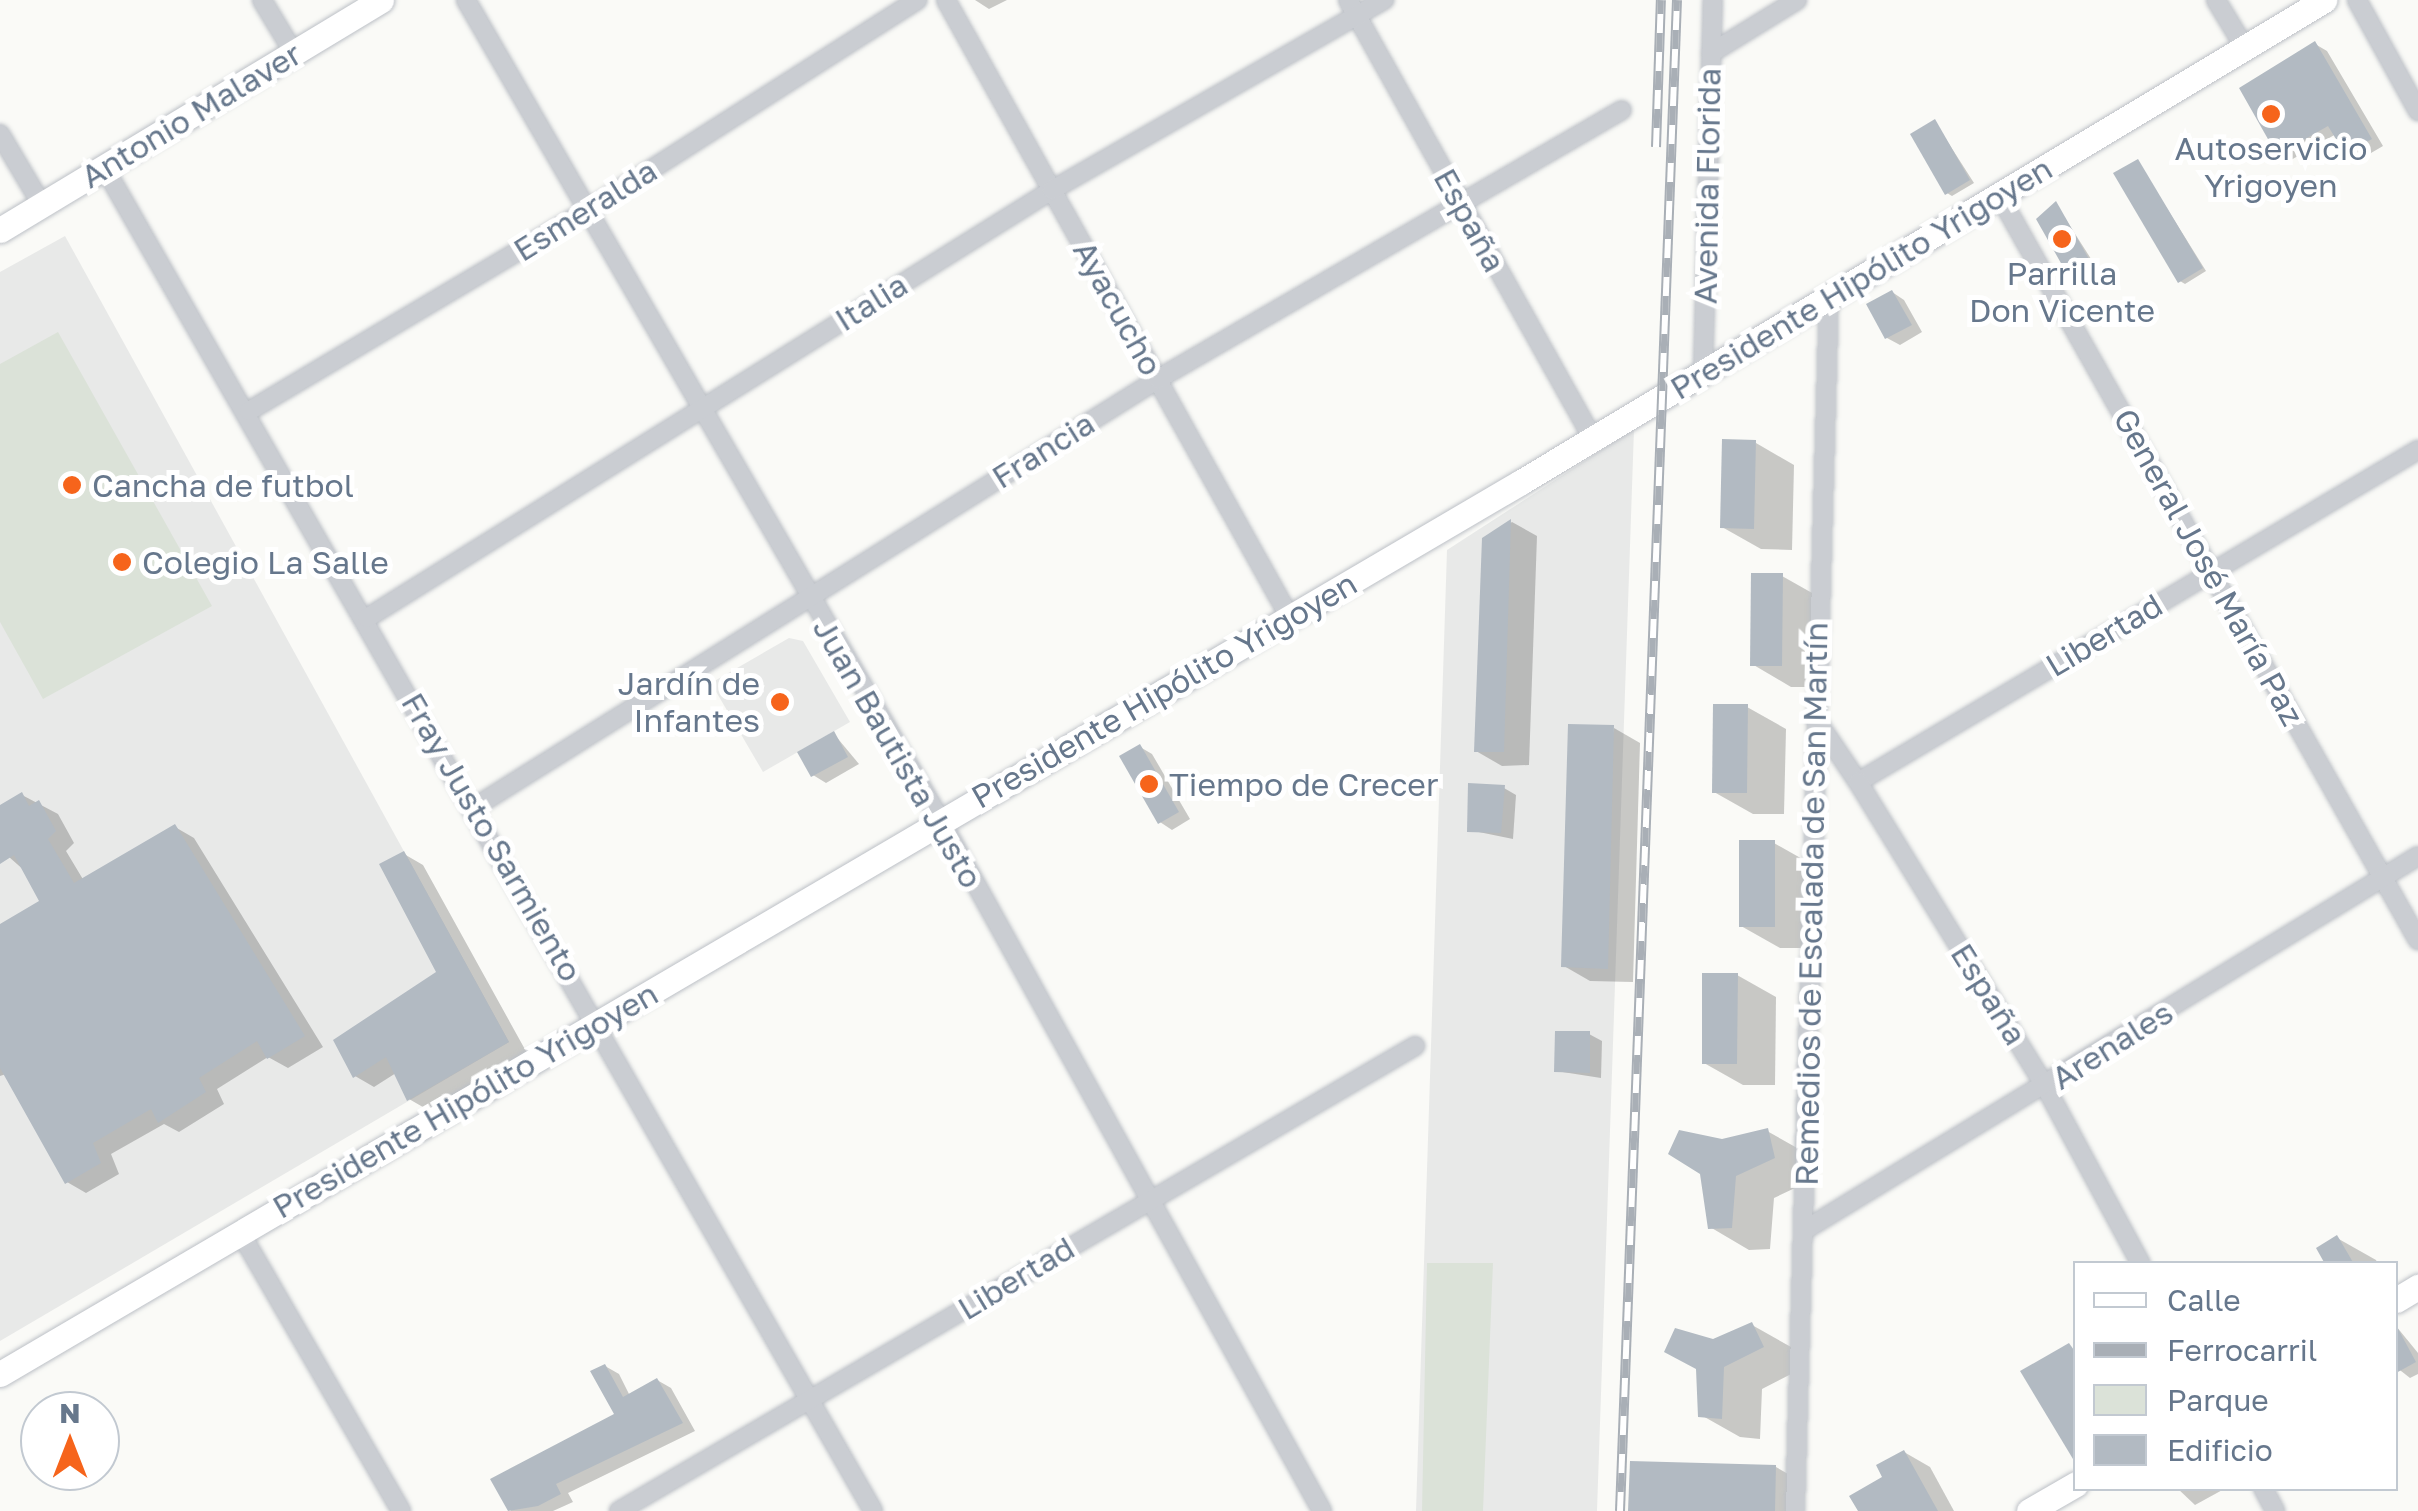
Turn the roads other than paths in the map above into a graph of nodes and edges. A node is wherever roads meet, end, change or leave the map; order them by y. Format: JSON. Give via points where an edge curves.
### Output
{"nodes":[{"id":1,"x":262,"y":0,"type":"edge"},
{"id":2,"x":380,"y":0,"type":"edge"},
{"id":3,"x":466,"y":0,"type":"edge"},
{"id":4,"x":917,"y":0,"type":"edge"},
{"id":5,"x":946,"y":0,"type":"edge"},
{"id":6,"x":1384,"y":0,"type":"edge"},
{"id":7,"x":1714,"y":0,"type":"edge"},
{"id":8,"x":1797,"y":0,"type":"edge"},
{"id":9,"x":2216,"y":0,"type":"edge"},
{"id":10,"x":2324,"y":0,"type":"edge"},
{"id":11,"x":2357,"y":0,"type":"edge"},
{"id":12,"x":1352,"y":8,"type":"edge"},
{"id":13,"x":2245,"y":48,"type":"junction"},
{"id":14,"x":294,"y":53,"type":"junction"},
{"id":15,"x":1710,"y":53,"type":"junction"},
{"id":16,"x":1622,"y":110,"type":"dead end"},
{"id":17,"x":2418,"y":111,"type":"edge"},
{"id":18,"x":0,"y":134,"type":"edge"},
{"id":19,"x":104,"y":167,"type":"junction"},
{"id":20,"x":1052,"y":190,"type":"junction"},
{"id":21,"x":1999,"y":195,"type":"junction"},
{"id":22,"x":42,"y":204,"type":"junction"},
{"id":23,"x":1462,"y":205,"type":"junction"},
{"id":24,"x":586,"y":211,"type":"junction"},
{"id":25,"x":0,"y":230,"type":"edge"},
{"id":26,"x":1829,"y":297,"type":"junction"},
{"id":27,"x":1703,"y":373,"type":"junction"},
{"id":28,"x":1158,"y":379,"type":"junction"},
{"id":29,"x":698,"y":409,"type":"junction"},
{"id":30,"x":249,"y":411,"type":"junction"},
{"id":31,"x":1593,"y":439,"type":"junction"},
{"id":32,"x":2418,"y":450,"type":"edge"},
{"id":33,"x":2211,"y":571,"type":"junction"},
{"id":34,"x":807,"y":595,"type":"junction"},
{"id":35,"x":1288,"y":616,"type":"junction"},
{"id":36,"x":367,"y":618,"type":"junction"},
{"id":37,"x":1815,"y":717,"type":"junction"},
{"id":38,"x":1858,"y":782,"type":"junction"},
{"id":39,"x":475,"y":807,"type":"junction"},
{"id":40,"x":941,"y":821,"type":"junction"},
{"id":41,"x":2418,"y":856,"type":"edge"},
{"id":42,"x":2382,"y":876,"type":"junction"},
{"id":43,"x":2418,"y":940,"type":"edge"},
{"id":44,"x":598,"y":1023,"type":"junction"},
{"id":45,"x":1415,"y":1046,"type":"dead end"},
{"id":46,"x":2046,"y":1086,"type":"junction"},
{"id":47,"x":1148,"y":1200,"type":"junction"},
{"id":48,"x":1803,"y":1231,"type":"junction"},
{"id":49,"x":240,"y":1232,"type":"junction"},
{"id":50,"x":2139,"y":1261,"type":"edge"},
{"id":51,"x":0,"y":1374,"type":"edge"},
{"id":52,"x":812,"y":1398,"type":"junction"},
{"id":53,"x":2073,"y":1486,"type":"edge"},
{"id":54,"x":401,"y":1511,"type":"edge"},
{"id":55,"x":619,"y":1511,"type":"edge"},
{"id":56,"x":872,"y":1511,"type":"edge"},
{"id":57,"x":1322,"y":1511,"type":"edge"},
{"id":58,"x":1795,"y":1511,"type":"edge"},
{"id":59,"x":2029,"y":1511,"type":"edge"}],
"edges":[{"from":1,"to":14,"type":"street"},
{"from":2,"to":14,"type":"street","name":"Antonio Malaver"},
{"from":3,"to":24,"type":"street","name":"Juan Bautista Justo"},
{"from":4,"to":24,"type":"street","name":"Esmeralda"},
{"from":5,"to":20,"type":"street","name":"Ayacucho"},
{"from":6,"to":12,"type":"street","name":"Italia"},
{"from":7,"to":15,"type":"street","name":"Avenida Florida"},
{"from":8,"to":15,"type":"street"},
{"from":9,"to":13,"type":"street"},
{"from":10,"to":13,"type":"street","name":"Presidente Hipólito Yrigoyen"},
{"from":11,"to":17,"type":"street"},
{"from":12,"to":20,"type":"street","name":"Italia"},
{"from":12,"to":23,"type":"street","name":"España"},
{"from":13,"to":21,"type":"street","name":"Presidente Hipólito Yrigoyen"},
{"from":14,"to":19,"type":"street","name":"Antonio Malaver"},
{"from":15,"to":27,"type":"street","name":"Avenida Florida"},
{"from":16,"to":23,"type":"street","name":"Francia"},
{"from":18,"to":22,"type":"street"},
{"from":19,"to":22,"type":"street","name":"Antonio Malaver"},
{"from":19,"to":30,"type":"street","name":"Fray Justo Sarmiento"},
{"from":20,"to":28,"type":"street","name":"Ayacucho"},
{"from":20,"to":29,"type":"street","name":"Italia"},
{"from":21,"to":26,"type":"street","name":"Presidente Hipólito Yrigoyen"},
{"from":21,"to":33,"type":"street","name":"General José María Paz"},
{"from":22,"to":25,"type":"street","name":"Antonio Malaver"},
{"from":23,"to":28,"type":"street","name":"Francia"},
{"from":23,"to":31,"type":"street","name":"España"},
{"from":24,"to":29,"type":"street","name":"Juan Bautista Justo"},
{"from":24,"to":30,"type":"street","name":"Esmeralda"},
{"from":26,"to":27,"type":"street","name":"Presidente Hipólito Yrigoyen"},
{"from":26,"to":37,"type":"street","name":"Remedios de Escalada de San Martín"},
{"from":27,"to":31,"type":"street","name":"Presidente Hipólito Yrigoyen"},
{"from":28,"to":34,"type":"street","name":"Francia"},
{"from":28,"to":35,"type":"street","name":"Ayacucho"},
{"from":29,"to":34,"type":"street","name":"Juan Bautista Justo"},
{"from":29,"to":36,"type":"street","name":"Italia"},
{"from":30,"to":36,"type":"street","name":"Fray Justo Sarmiento"},
{"from":31,"to":35,"type":"street","name":"Presidente Hipólito Yrigoyen"},
{"from":32,"to":33,"type":"street","name":"Libertad"},
{"from":33,"to":38,"type":"street","name":"Libertad"},
{"from":33,"to":42,"type":"street","name":"General José María Paz"},
{"from":34,"to":39,"type":"street","name":"Francia"},
{"from":34,"to":40,"type":"street","name":"Juan Bautista Justo"},
{"from":35,"to":40,"type":"street","name":"Presidente Hipólito Yrigoyen"},
{"from":36,"to":39,"type":"street","name":"Fray Justo Sarmiento"},
{"from":37,"to":38,"type":"street"},
{"from":37,"to":48,"type":"street","name":"Remedios de Escalada de San Martín"},
{"from":38,"to":46,"type":"street","name":"España"},
{"from":39,"to":44,"type":"street","name":"Fray Justo Sarmiento"},
{"from":40,"to":44,"type":"street","name":"Presidente Hipólito Yrigoyen"},
{"from":40,"to":47,"type":"street","name":"Juan Bautista Justo"},
{"from":41,"to":42,"type":"street","name":"Arenales"},
{"from":42,"to":43,"type":"street","name":"General José María Paz"},
{"from":42,"to":46,"type":"street","name":"Arenales"},
{"from":44,"to":49,"type":"street","name":"Presidente Hipólito Yrigoyen"},
{"from":44,"to":52,"type":"street","name":"Fray Justo Sarmiento"},
{"from":45,"to":47,"type":"street","name":"Libertad"},
{"from":46,"to":48,"type":"street","name":"Arenales"},
{"from":46,"to":50,"type":"street","name":"España"},
{"from":47,"to":52,"type":"street","name":"Libertad"},
{"from":47,"to":57,"type":"street","name":"Juan Bautista Justo"},
{"from":48,"to":58,"type":"street","name":"Remedios de Escalada de San Martín"},
{"from":49,"to":51,"type":"street","name":"Presidente Hipólito Yrigoyen"},
{"from":49,"to":54,"type":"street"},
{"from":52,"to":55,"type":"street","name":"Libertad"},
{"from":52,"to":56,"type":"street","name":"Fray Justo Sarmiento"},
{"from":53,"to":59,"type":"street"}]}
